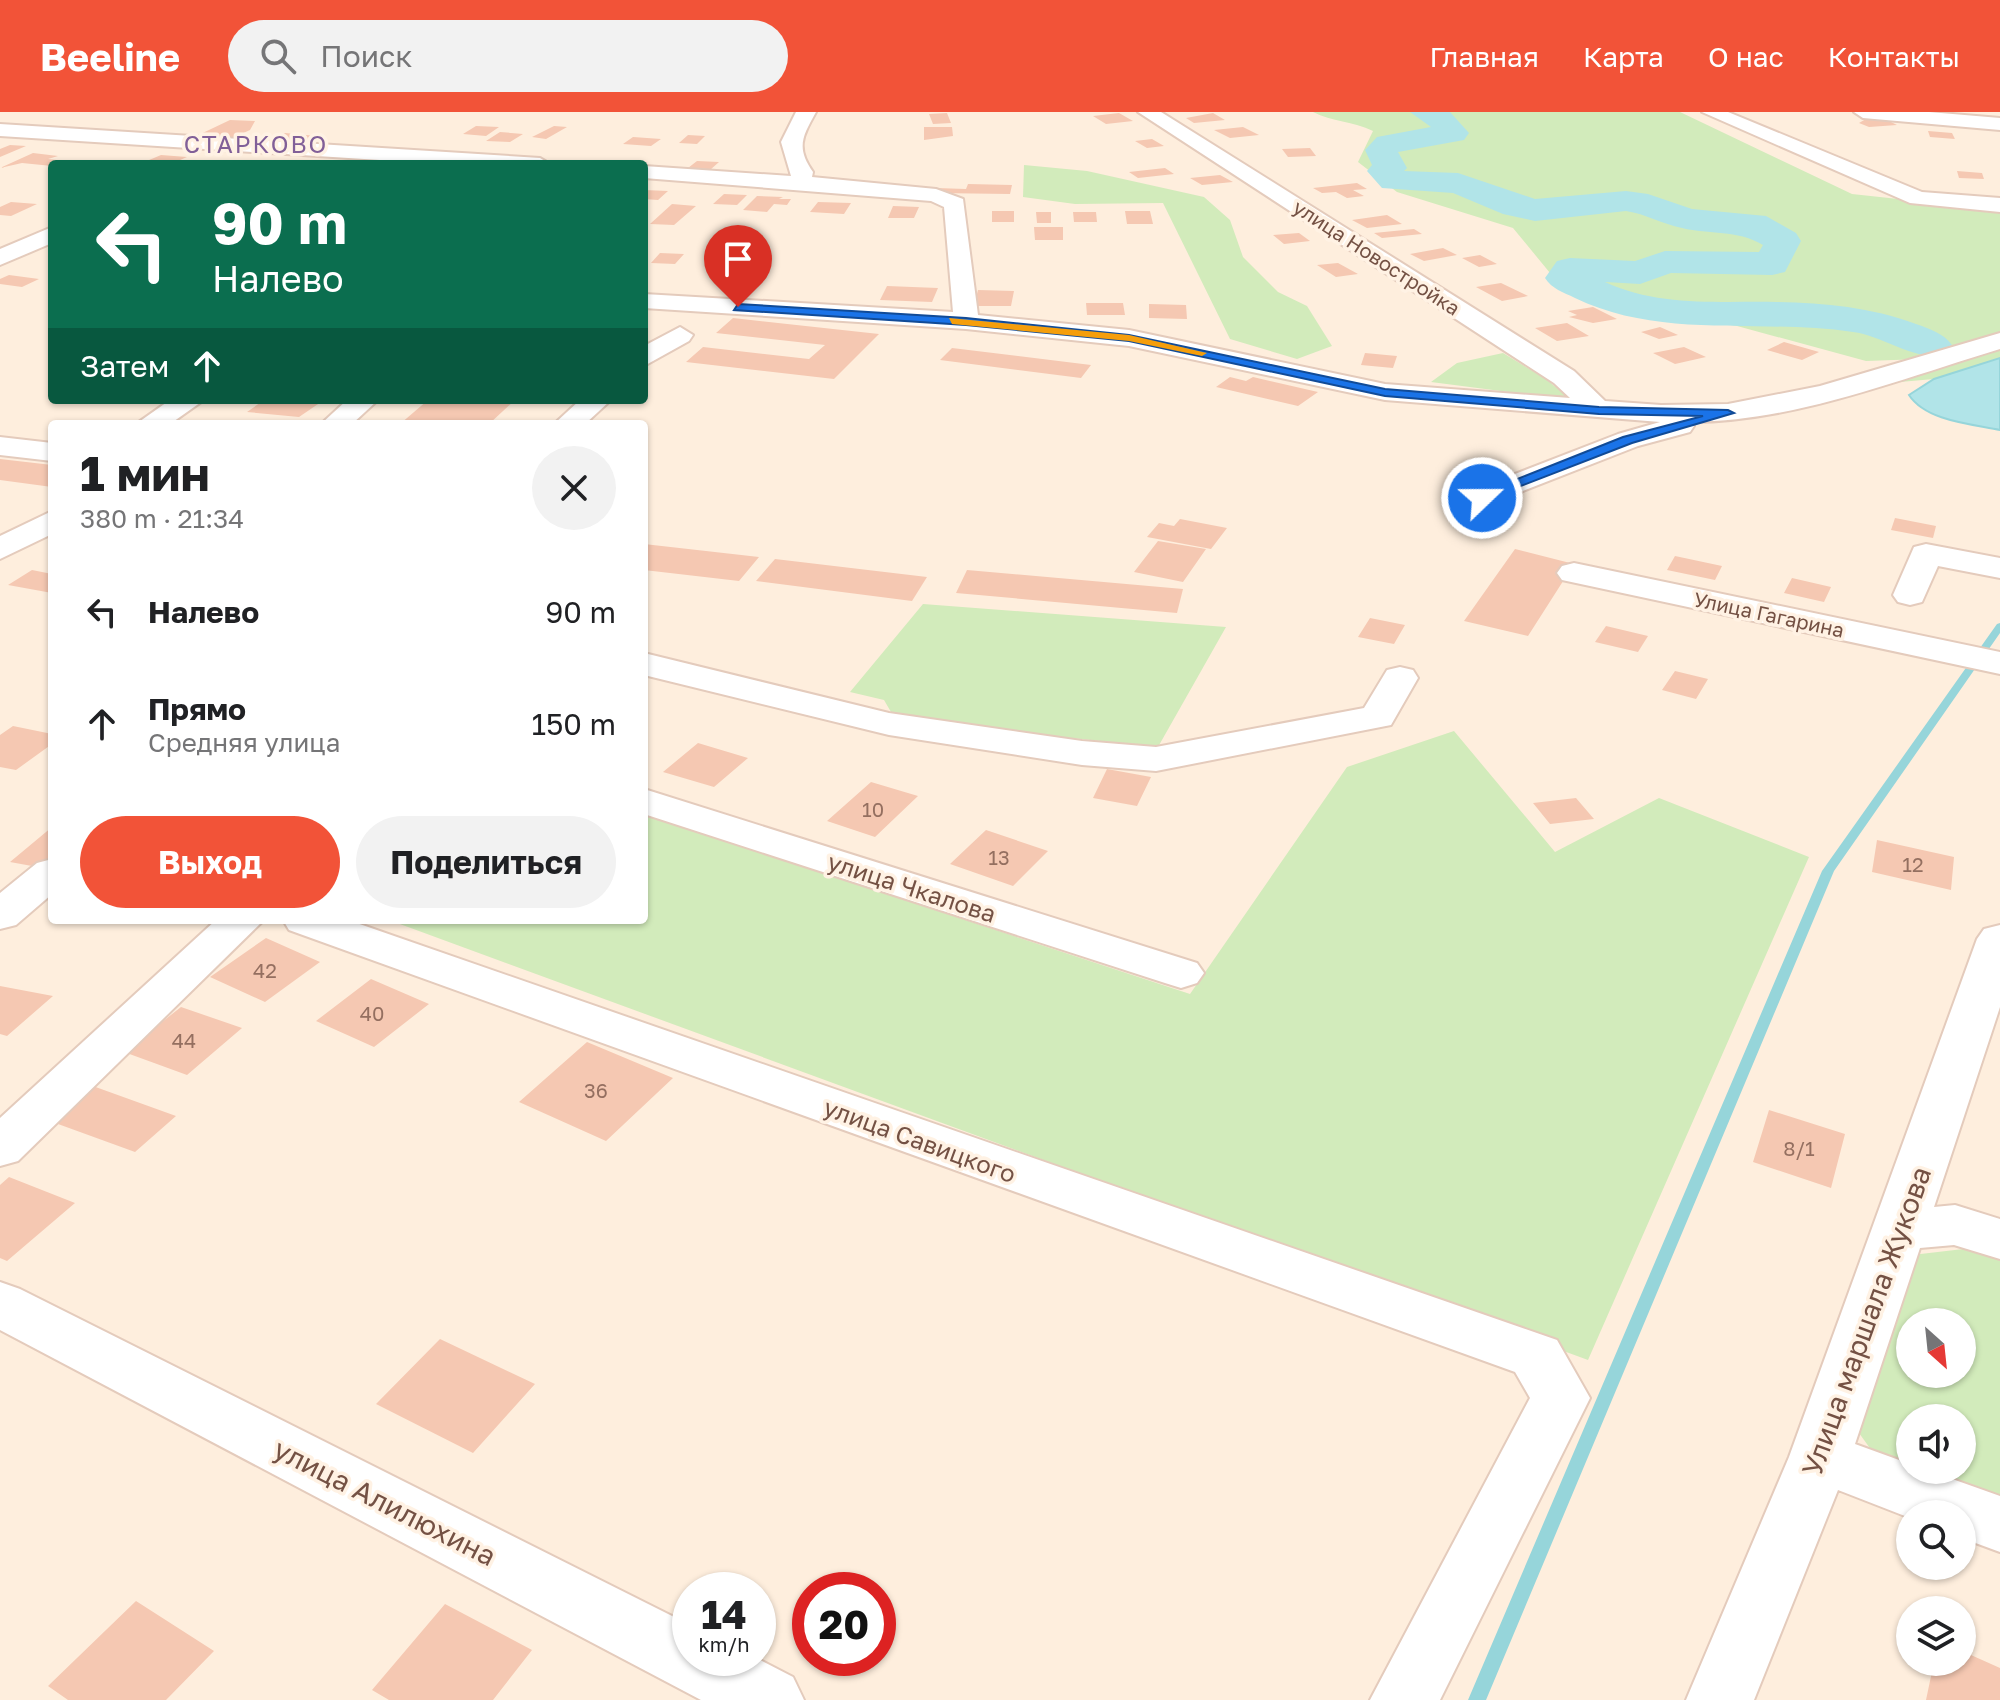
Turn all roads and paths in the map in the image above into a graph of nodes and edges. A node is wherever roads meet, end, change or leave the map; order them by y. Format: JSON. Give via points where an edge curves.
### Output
{"nodes":[{"id":1,"x":85,"y":112,"type":"edge"},
{"id":2,"x":806,"y":112,"type":"edge"},
{"id":3,"x":1148,"y":112,"type":"edge"},
{"id":4,"x":1711,"y":112,"type":"edge"},
{"id":5,"x":1863,"y":112,"type":"edge"},
{"id":6,"x":267,"y":122,"type":"dead end"},
{"id":7,"x":2000,"y":124,"type":"edge"},
{"id":8,"x":0,"y":130,"type":"edge"},
{"id":9,"x":63,"y":133,"type":"junction"},
{"id":10,"x":248,"y":147,"type":"junction"},
{"id":11,"x":218,"y":160,"type":"edge"},
{"id":12,"x":471,"y":160,"type":"edge"},
{"id":13,"x":648,"y":172,"type":"edge"},
{"id":14,"x":799,"y":182,"type":"junction"},
{"id":15,"x":2000,"y":205,"type":"edge"},
{"id":16,"x":48,"y":228,"type":"edge"},
{"id":17,"x":0,"y":237,"type":"edge"},
{"id":18,"x":45,"y":242,"type":"edge"},
{"id":19,"x":0,"y":258,"type":"edge"},
{"id":20,"x":648,"y":301,"type":"edge"},
{"id":21,"x":966,"y":321,"type":"junction"},
{"id":22,"x":680,"y":335,"type":"dead end"},
{"id":23,"x":2000,"y":341,"type":"edge"},
{"id":24,"x":648,"y":355,"type":"edge"},
{"id":25,"x":183,"y":404,"type":"edge"},
{"id":26,"x":359,"y":404,"type":"edge"},
{"id":27,"x":592,"y":404,"type":"edge"},
{"id":28,"x":1599,"y":411,"type":"junction"},
{"id":29,"x":1728,"y":413,"type":"junction"},
{"id":30,"x":157,"y":420,"type":"edge"},
{"id":31,"x":340,"y":420,"type":"edge"},
{"id":32,"x":573,"y":420,"type":"edge"},
{"id":33,"x":0,"y":446,"type":"edge"},
{"id":34,"x":48,"y":452,"type":"edge"},
{"id":35,"x":1482,"y":498,"type":"dead end"},
{"id":36,"x":48,"y":523,"type":"edge"},
{"id":37,"x":0,"y":549,"type":"edge"},
{"id":38,"x":2000,"y":568,"type":"edge"},
{"id":39,"x":1574,"y":573,"type":"dead end"},
{"id":40,"x":1910,"y":595,"type":"dead end"},
{"id":41,"x":1986,"y":660,"type":"edge"},
{"id":42,"x":648,"y":665,"type":"edge"},
{"id":43,"x":1400,"y":678,"type":"dead end"},
{"id":44,"x":648,"y":802,"type":"edge"},
{"id":45,"x":48,"y":875,"type":"edge"},
{"id":46,"x":0,"y":916,"type":"edge"},
{"id":47,"x":238,"y":924,"type":"edge"},
{"id":48,"x":316,"y":924,"type":"edge"},
{"id":49,"x":2000,"y":939,"type":"edge"},
{"id":50,"x":1181,"y":973,"type":"dead end"},
{"id":51,"x":0,"y":1148,"type":"edge"},
{"id":52,"x":1900,"y":1229,"type":"junction"},
{"id":53,"x":2000,"y":1239,"type":"edge"},
{"id":54,"x":0,"y":1304,"type":"edge"},
{"id":55,"x":1820,"y":1457,"type":"junction"},
{"id":56,"x":2000,"y":1524,"type":"edge"},
{"id":57,"x":769,"y":1700,"type":"edge"},
{"id":58,"x":1404,"y":1700,"type":"edge"},
{"id":59,"x":1720,"y":1700,"type":"edge"}],
"edges":[{"from":1,"to":9,"type":"street","via":[[61,124]]},
{"from":2,"to":14,"type":"street","via":[[789,145],[791,158],[803,172]]},
{"from":3,"to":28,"type":"street","name":"улица Новостройка","via":[[1564,377]]},
{"from":4,"to":15,"type":"street","via":[[1918,198]]},
{"from":5,"to":7,"type":"street"},
{"from":6,"to":10,"type":"street"},
{"from":8,"to":9,"type":"street"},
{"from":9,"to":10,"type":"street"},
{"from":10,"to":11,"type":"street"},
{"from":10,"to":12,"type":"street"},
{"from":13,"to":14,"type":"street"},
{"from":14,"to":21,"type":"street","via":[[936,195],[955,204]]},
{"from":16,"to":17,"type":"street"},
{"from":17,"to":18,"type":"street"},
{"from":18,"to":19,"type":"street"},
{"from":20,"to":21,"type":"street"},
{"from":21,"to":28,"type":"street","via":[[1129,338],[1203,361],[1385,392]]},
{"from":22,"to":24,"type":"street"},
{"from":23,"to":29,"type":"street","via":[[1825,393]]},
{"from":25,"to":30,"type":"street"},
{"from":26,"to":31,"type":"street"},
{"from":27,"to":32,"type":"street"},
{"from":28,"to":29,"type":"street"},
{"from":29,"to":35,"type":"street","via":[[1628,440]]},
{"from":33,"to":34,"type":"street"},
{"from":36,"to":37,"type":"street"},
{"from":38,"to":40,"type":"street","via":[[1926,554]]},
{"from":39,"to":41,"type":"street","name":"Улица Гагарина"},
{"from":42,"to":43,"type":"street","via":[[889,724],[1156,759],[1378,717]]},
{"from":44,"to":50,"type":"street","name":"улица Чкалова"},
{"from":45,"to":46,"type":"street"},
{"from":47,"to":51,"type":"street"},
{"from":48,"to":58,"type":"street","name":"улица Савицкого","via":[[1548,1377]]},
{"from":49,"to":52,"type":"street","name":"Улица маршала Жукова"},
{"from":52,"to":53,"type":"street","via":[[1955,1225]]},
{"from":52,"to":55,"type":"street","name":"Улица маршала Жукова"},
{"from":54,"to":57,"type":"street","name":"улица Алилюхина"},
{"from":55,"to":56,"type":"street"},
{"from":55,"to":59,"type":"street","name":"Улица маршала Жукова"}]}
